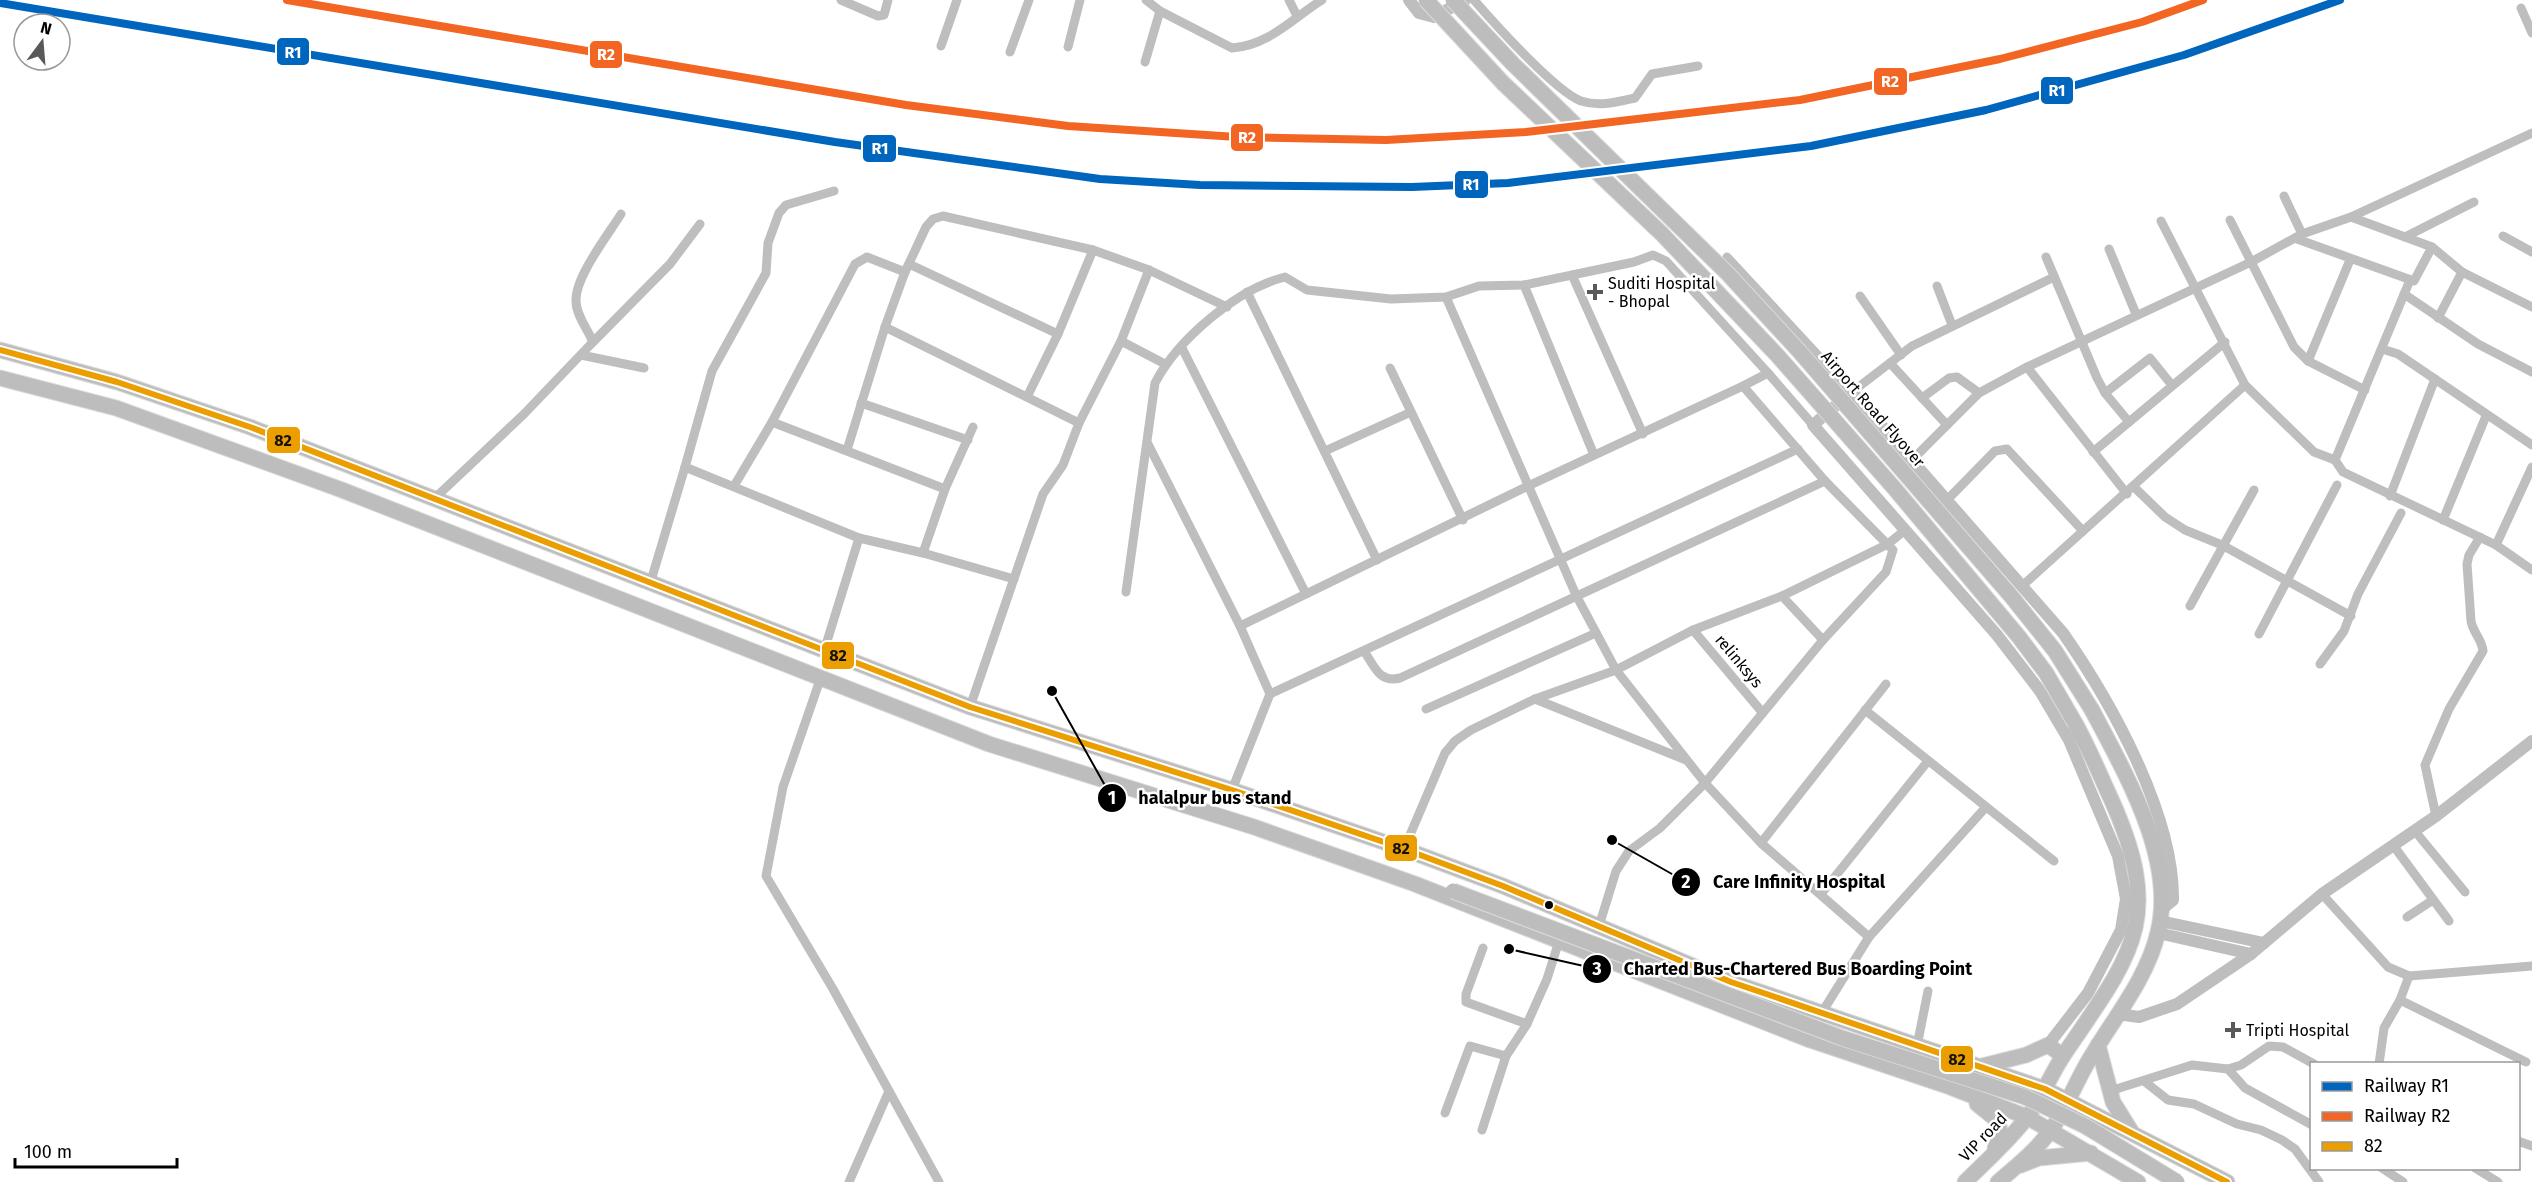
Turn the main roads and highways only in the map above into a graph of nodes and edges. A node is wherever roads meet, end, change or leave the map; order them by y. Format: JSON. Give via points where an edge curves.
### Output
{"nodes":[{"id":1,"x":1426,"y":0,"type":"edge"},
{"id":2,"x":1453,"y":0,"type":"edge"},
{"id":3,"x":0,"y":350,"type":"edge"},
{"id":4,"x":0,"y":378,"type":"edge"},
{"id":5,"x":1415,"y":884,"type":"junction"},
{"id":6,"x":2098,"y":1045,"type":"junction"},
{"id":7,"x":2062,"y":1056,"type":"junction"},
{"id":8,"x":1981,"y":1066,"type":"junction"},
{"id":9,"x":1950,"y":1088,"type":"junction"},
{"id":10,"x":2045,"y":1089,"type":"junction"},
{"id":11,"x":2069,"y":1101,"type":"junction"},
{"id":12,"x":2027,"y":1117,"type":"junction"},
{"id":13,"x":2052,"y":1130,"type":"junction"},
{"id":14,"x":2131,"y":1131,"type":"junction"},
{"id":15,"x":2091,"y":1153,"type":"junction"},
{"id":16,"x":2013,"y":1169,"type":"junction"},
{"id":17,"x":1967,"y":1180,"type":"edge"},
{"id":18,"x":1998,"y":1182,"type":"edge"},
{"id":19,"x":2138,"y":1182,"type":"edge"},
{"id":20,"x":2177,"y":1182,"type":"edge"},
{"id":21,"x":2227,"y":1182,"type":"edge"}],
"edges":[{"from":1,"to":7,"type":"main road","name":"VIP road","bridge":true,"via":[[1503,83],[1683,255],[1777,355],[1895,489],[2046,673],[2129,844],[2140,898],[2125,959]]},
{"from":2,"to":6,"type":"main road","name":"Airport Road Flyover","bridge":true,"via":[[1728,274],[1798,351],[2011,596],[2055,651],[2092,710],[2151,839],[2160,869],[2160,921],[2145,969]]},
{"from":3,"to":8,"type":"main road","via":[[153,394],[435,498],[970,707],[1404,849],[1731,982]]},
{"from":4,"to":5,"type":"main road","via":[[75,396],[353,494],[989,744],[1254,827]]},
{"from":5,"to":9,"type":"main road","via":[[1810,1040]]},
{"from":5,"to":20,"type":"main road","bridge":true,"via":[[1436,885],[1842,1038],[2025,1097],[2085,1126]]},
{"from":6,"to":11,"type":"main road"},
{"from":6,"to":14,"type":"main road","via":[[2110,1091]]},
{"from":7,"to":8,"type":"main road","via":[[2048,1045]]},
{"from":7,"to":10,"type":"main road","name":"VIP road"},
{"from":8,"to":10,"type":"main road"},
{"from":9,"to":12,"type":"main road"},
{"from":9,"to":17,"type":"main road","via":[[1994,1115],[2001,1128],[1999,1143]]},
{"from":10,"to":11,"type":"main road"},
{"from":10,"to":12,"type":"main road","name":"VIP road"},
{"from":11,"to":13,"type":"main road"},
{"from":11,"to":14,"type":"main road"},
{"from":12,"to":13,"type":"main road"},
{"from":12,"to":17,"type":"main road","name":"VIP road"},
{"from":13,"to":15,"type":"main road"},
{"from":13,"to":16,"type":"main road"},
{"from":14,"to":21,"type":"main road"},
{"from":15,"to":16,"type":"main road","via":[[2039,1158]]},
{"from":15,"to":19,"type":"main road"},
{"from":16,"to":18,"type":"main road"}]}
